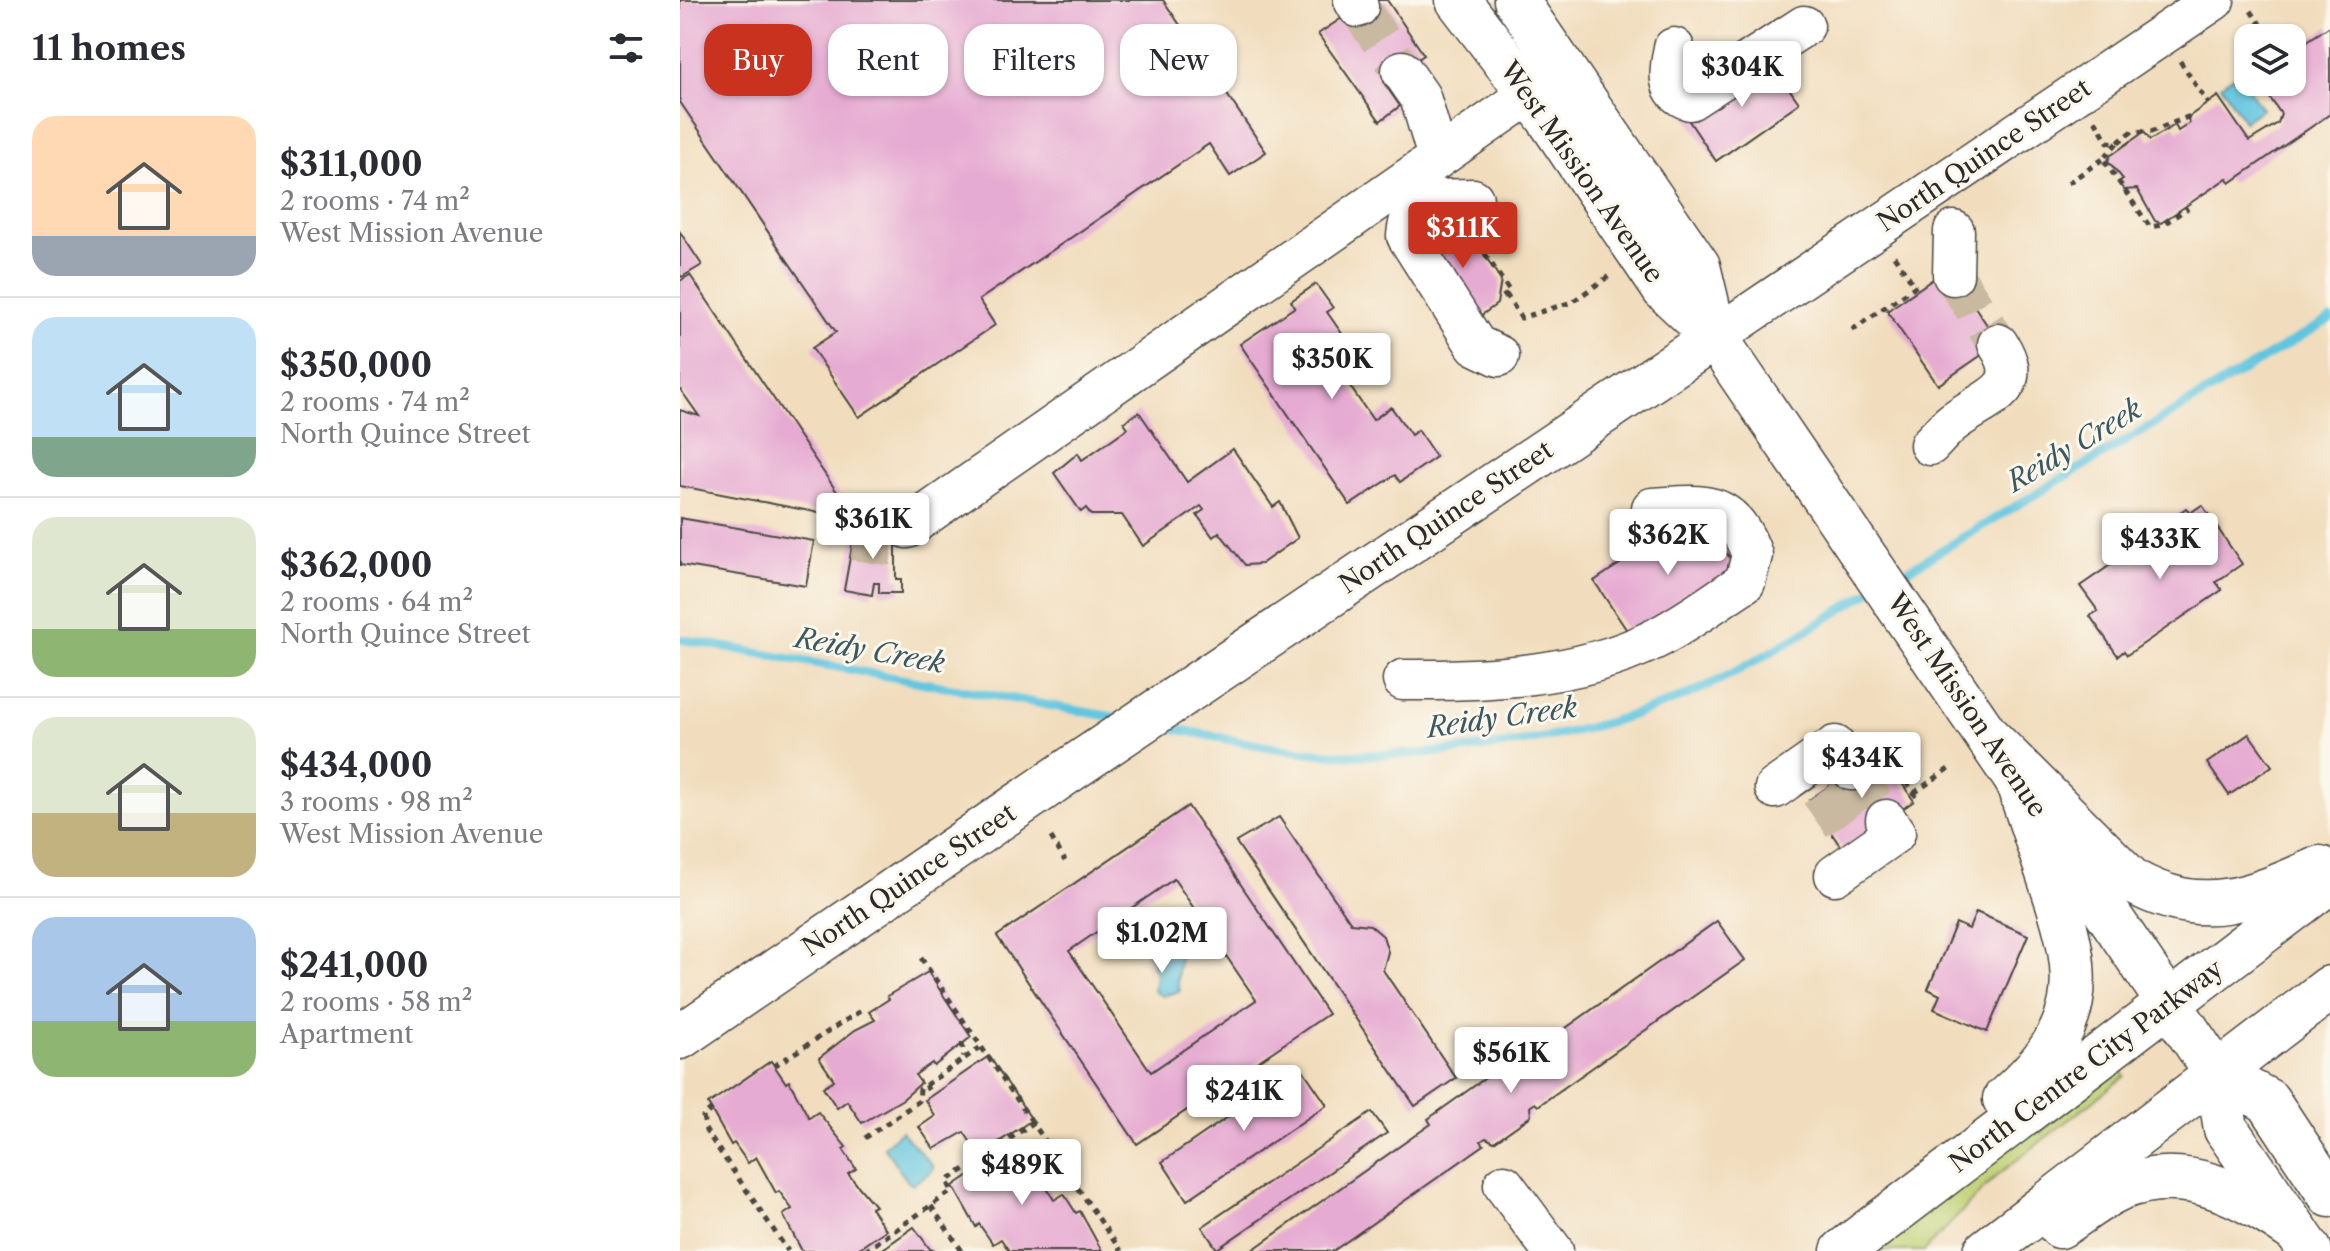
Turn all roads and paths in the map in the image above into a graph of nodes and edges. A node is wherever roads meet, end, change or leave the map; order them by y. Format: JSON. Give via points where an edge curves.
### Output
{"nodes":[{"id":1,"x":1458,"y":0,"type":"edge"},
{"id":2,"x":1516,"y":0,"type":"edge"},
{"id":3,"x":2214,"y":0,"type":"edge"},
{"id":4,"x":2251,"y":11,"type":"dead end"},
{"id":5,"x":2260,"y":24,"type":"edge"},
{"id":6,"x":1804,"y":26,"type":"dead end"},
{"id":7,"x":1674,"y":48,"type":"dead end"},
{"id":8,"x":2179,"y":60,"type":"dead end"},
{"id":9,"x":1402,"y":71,"type":"tunnel mouth"},
{"id":10,"x":1530,"y":94,"type":"junction"},
{"id":11,"x":2208,"y":104,"type":"dead end"},
{"id":12,"x":2190,"y":116,"type":"dead end"},
{"id":13,"x":2094,"y":119,"type":"dead end"},
{"id":14,"x":2117,"y":143,"type":"junction"},
{"id":15,"x":1438,"y":157,"type":"junction"},
{"id":16,"x":2103,"y":159,"type":"junction"},
{"id":17,"x":2068,"y":183,"type":"dead end"},
{"id":18,"x":2188,"y":208,"type":"dead end"},
{"id":19,"x":1469,"y":211,"type":"joint"},
{"id":20,"x":1954,"y":231,"type":"dead end"},
{"id":21,"x":1894,"y":255,"type":"dead end"},
{"id":22,"x":1613,"y":273,"type":"dead end"},
{"id":23,"x":1953,"y":275,"type":"tunnel mouth"},
{"id":24,"x":1915,"y":286,"type":"dead end"},
{"id":25,"x":1506,"y":294,"type":"junction"},
{"id":26,"x":1498,"y":300,"type":"dead end"},
{"id":27,"x":1715,"y":337,"type":"junction"},
{"id":28,"x":1998,"y":344,"type":"tunnel mouth"},
{"id":29,"x":1499,"y":356,"type":"dead end"},
{"id":30,"x":1930,"y":445,"type":"dead end"},
{"id":31,"x":1652,"y":508,"type":"dead end"},
{"id":32,"x":905,"y":541,"type":"tunnel mouth"},
{"id":33,"x":1403,"y":680,"type":"dead end"},
{"id":34,"x":1990,"y":739,"type":"junction"},
{"id":35,"x":1950,"y":768,"type":"dead end"},
{"id":36,"x":2015,"y":774,"type":"junction"},
{"id":37,"x":1051,"y":837,"type":"dead end"},
{"id":38,"x":1872,"y":837,"type":"dead end"},
{"id":39,"x":1065,"y":861,"type":"dead end"},
{"id":40,"x":2330,"y":863,"type":"edge"},
{"id":41,"x":2330,"y":881,"type":"edge"},
{"id":42,"x":921,"y":958,"type":"dead end"},
{"id":43,"x":2330,"y":988,"type":"edge"},
{"id":44,"x":2169,"y":1003,"type":"junction"},
{"id":45,"x":865,"y":1008,"type":"dead end"},
{"id":46,"x":680,"y":1037,"type":"edge"},
{"id":47,"x":962,"y":1043,"type":"dead end"},
{"id":48,"x":981,"y":1047,"type":"junction"},
{"id":49,"x":964,"y":1058,"type":"junction"},
{"id":50,"x":774,"y":1066,"type":"dead end"},
{"id":51,"x":2217,"y":1074,"type":"junction"},
{"id":52,"x":925,"y":1085,"type":"junction"},
{"id":53,"x":932,"y":1095,"type":"dead end"},
{"id":54,"x":712,"y":1109,"type":"dead end"},
{"id":55,"x":1033,"y":1123,"type":"junction"},
{"id":56,"x":865,"y":1138,"type":"dead end"},
{"id":57,"x":1504,"y":1185,"type":"dead end"},
{"id":58,"x":2330,"y":1195,"type":"edge"},
{"id":59,"x":931,"y":1206,"type":"junction"},
{"id":60,"x":2303,"y":1242,"type":"edge"},
{"id":61,"x":788,"y":1251,"type":"edge"},
{"id":62,"x":865,"y":1251,"type":"edge"},
{"id":63,"x":962,"y":1251,"type":"edge"},
{"id":64,"x":1121,"y":1251,"type":"edge"},
{"id":65,"x":1553,"y":1251,"type":"edge"},
{"id":66,"x":1834,"y":1251,"type":"edge"},
{"id":67,"x":1843,"y":1251,"type":"edge"},
{"id":68,"x":1986,"y":1251,"type":"edge"},
{"id":69,"x":2021,"y":1251,"type":"edge"}],
"edges":[{"from":1,"to":10,"type":"main road","name":"West Mission Avenue"},
{"from":2,"to":27,"type":"main road","name":"West Mission Avenue","via":[[1698,266]]},
{"from":3,"to":27,"type":"street","name":"North Quince Street"},
{"from":4,"to":5,"type":"path"},
{"from":6,"to":7,"type":"street","via":[[1690,100],[1680,97],[1671,83]]},
{"from":8,"to":11,"type":"path"},
{"from":9,"to":15,"type":"street","via":[[1420,97]]},
{"from":10,"to":15,"type":"street"},
{"from":10,"to":27,"type":"main road","name":"West Mission Avenue","via":[[1664,289]]},
{"from":12,"to":14,"type":"path","via":[[2151,132],[2133,131]]},
{"from":13,"to":14,"type":"path","via":[[2108,142]]},
{"from":14,"to":16,"type":"path"},
{"from":15,"to":32,"type":"street"},
{"from":16,"to":17,"type":"path"},
{"from":16,"to":18,"type":"path","via":[[2150,227]]},
{"from":19,"to":25,"type":"path","via":[[1510,292]]},
{"from":19,"to":29,"type":"street","via":[[1434,199],[1408,221],[1407,237],[1476,345]]},
{"from":20,"to":23,"type":"street"},
{"from":21,"to":24,"type":"path"},
{"from":22,"to":25,"type":"path","via":[[1572,302],[1521,318]]},
{"from":25,"to":26,"type":"path"},
{"from":27,"to":34,"type":"main road","name":"West Mission Avenue"},
{"from":27,"to":46,"type":"main road","name":"North Quince Street"},
{"from":28,"to":30,"type":"street","via":[[2009,360],[2003,389],[1952,423]]},
{"from":31,"to":33,"type":"street","via":[[1708,505],[1728,515],[1752,555],[1745,582],[1650,642],[1579,664],[1487,681]]},
{"from":34,"to":36,"type":"main road","name":"West Mission Avenue"},
{"from":34,"to":40,"type":"main road","via":[[2132,881],[2155,894],[2198,903],[2244,899]]},
{"from":35,"to":38,"type":"path"},
{"from":36,"to":44,"type":"main road","name":"West Mission Avenue"},
{"from":36,"to":66,"type":"main road","via":[[2073,950],[2069,1012],[2036,1072]]},
{"from":37,"to":39,"type":"path"},
{"from":41,"to":44,"type":"main road","name":"North Centre City Parkway"},
{"from":42,"to":48,"type":"path"},
{"from":43,"to":51,"type":"main road"},
{"from":44,"to":51,"type":"main road","name":"West Mission Avenue"},
{"from":44,"to":67,"type":"main road","name":"North Centre City Parkway"},
{"from":45,"to":50,"type":"path"},
{"from":47,"to":49,"type":"path"},
{"from":48,"to":49,"type":"path"},
{"from":48,"to":55,"type":"path"},
{"from":49,"to":52,"type":"path"},
{"from":51,"to":58,"type":"main road","name":"West Mission Avenue","via":[[2268,1101]]},
{"from":51,"to":60,"type":"main road","name":"West Mission Avenue","via":[[2226,1129]]},
{"from":51,"to":68,"type":"main road"},
{"from":52,"to":53,"type":"path"},
{"from":52,"to":56,"type":"path","via":[[919,1101]]},
{"from":54,"to":61,"type":"path","via":[[703,1117],[709,1136]]},
{"from":55,"to":59,"type":"path","via":[[947,1181],[952,1191]]},
{"from":55,"to":64,"type":"path"},
{"from":57,"to":65,"type":"street"},
{"from":59,"to":62,"type":"path"},
{"from":59,"to":63,"type":"path"},
{"from":60,"to":69,"type":"main road","via":[[2260,1206],[2218,1186],[2185,1178],[2117,1190]]}]}
